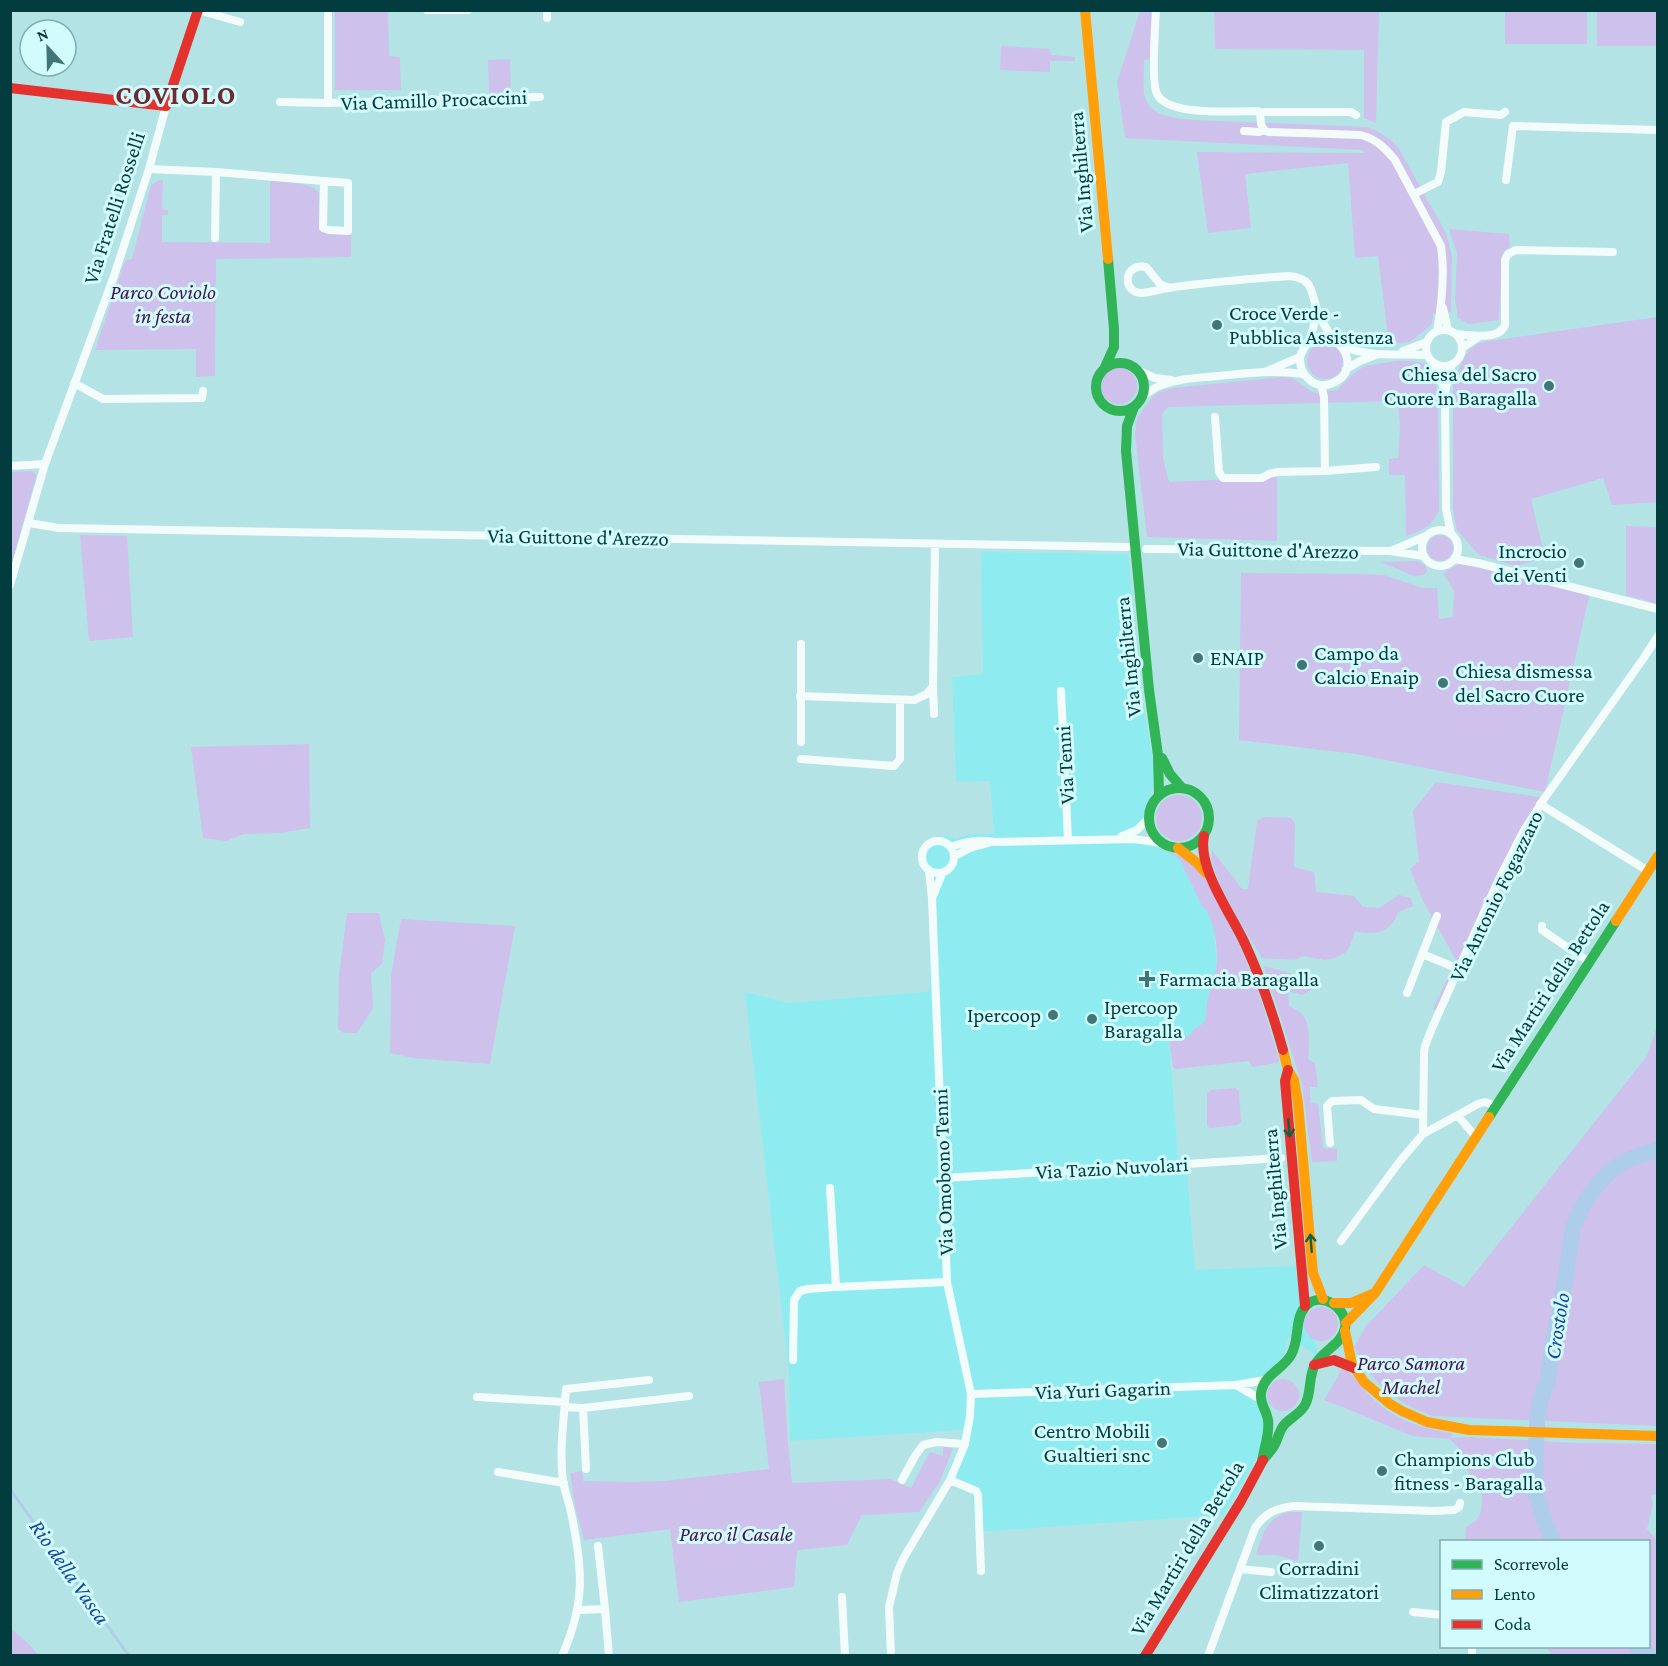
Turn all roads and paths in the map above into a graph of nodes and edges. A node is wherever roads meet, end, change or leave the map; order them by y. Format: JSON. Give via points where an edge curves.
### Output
{"nodes":[{"id":1,"x":198,"y":10,"type":"edge"},
{"id":2,"x":328,"y":10,"type":"edge"},
{"id":3,"x":427,"y":10,"type":"edge"},
{"id":4,"x":468,"y":10,"type":"edge"},
{"id":5,"x":1085,"y":10,"type":"edge"},
{"id":6,"x":1156,"y":10,"type":"edge"},
{"id":7,"x":240,"y":22,"type":"dead end"},
{"id":8,"x":10,"y":88,"type":"edge"},
{"id":9,"x":540,"y":97,"type":"dead end"},
{"id":10,"x":280,"y":102,"type":"dead end"},
{"id":11,"x":328,"y":103,"type":"junction"},
{"id":12,"x":166,"y":106,"type":"junction"},
{"id":13,"x":1505,"y":112,"type":"dead end"},
{"id":14,"x":1260,"y":113,"type":"junction"},
{"id":15,"x":1356,"y":115,"type":"dead end"},
{"id":16,"x":1264,"y":130,"type":"junction"},
{"id":17,"x":1658,"y":130,"type":"edge"},
{"id":18,"x":1244,"y":132,"type":"dead end"},
{"id":19,"x":149,"y":169,"type":"junction"},
{"id":20,"x":216,"y":171,"type":"junction"},
{"id":21,"x":1506,"y":180,"type":"dead end"},
{"id":22,"x":324,"y":181,"type":"junction"},
{"id":23,"x":1414,"y":194,"type":"junction"},
{"id":24,"x":215,"y":238,"type":"dead end"},
{"id":25,"x":1613,"y":252,"type":"dead end"},
{"id":26,"x":1169,"y":288,"type":"junction"},
{"id":27,"x":1442,"y":303,"type":"junction"},
{"id":28,"x":1317,"y":310,"type":"junction"},
{"id":29,"x":1114,"y":329,"type":"junction"},
{"id":30,"x":1437,"y":331,"type":"junction"},
{"id":31,"x":1452,"y":332,"type":"junction"},
{"id":32,"x":1480,"y":336,"type":"junction"},
{"id":33,"x":1334,"y":340,"type":"junction"},
{"id":34,"x":1427,"y":342,"type":"junction"},
{"id":35,"x":1308,"y":343,"type":"junction"},
{"id":36,"x":1342,"y":346,"type":"junction"},
{"id":37,"x":1462,"y":348,"type":"junction"},
{"id":38,"x":1399,"y":353,"type":"junction"},
{"id":39,"x":1427,"y":354,"type":"junction"},
{"id":40,"x":1377,"y":355,"type":"junction"},
{"id":41,"x":1300,"y":357,"type":"junction"},
{"id":42,"x":1433,"y":362,"type":"junction"},
{"id":43,"x":1452,"y":364,"type":"junction"},
{"id":44,"x":1105,"y":367,"type":"junction"},
{"id":45,"x":1135,"y":368,"type":"junction"},
{"id":46,"x":1346,"y":369,"type":"junction"},
{"id":47,"x":1267,"y":371,"type":"junction"},
{"id":48,"x":1303,"y":374,"type":"junction"},
{"id":49,"x":1175,"y":381,"type":"junction"},
{"id":50,"x":74,"y":383,"type":"junction"},
{"id":51,"x":1331,"y":384,"type":"junction"},
{"id":52,"x":1321,"y":385,"type":"junction"},
{"id":53,"x":203,"y":391,"type":"dead end"},
{"id":54,"x":1445,"y":392,"type":"junction"},
{"id":55,"x":1142,"y":397,"type":"junction"},
{"id":56,"x":1324,"y":397,"type":"junction"},
{"id":57,"x":1134,"y":407,"type":"junction"},
{"id":58,"x":1112,"y":410,"type":"junction"},
{"id":59,"x":1215,"y":417,"type":"dead end"},
{"id":60,"x":1126,"y":451,"type":"junction"},
{"id":61,"x":45,"y":464,"type":"junction"},
{"id":62,"x":10,"y":466,"type":"edge"},
{"id":63,"x":1376,"y":467,"type":"dead end"},
{"id":64,"x":1325,"y":471,"type":"junction"},
{"id":65,"x":1446,"y":509,"type":"junction"},
{"id":66,"x":29,"y":523,"type":"junction"},
{"id":67,"x":1439,"y":530,"type":"junction"},
{"id":68,"x":1451,"y":534,"type":"junction"},
{"id":69,"x":1426,"y":536,"type":"junction"},
{"id":70,"x":935,"y":544,"type":"junction"},
{"id":71,"x":1127,"y":547,"type":"dead end"},
{"id":72,"x":1146,"y":549,"type":"dead end"},
{"id":73,"x":1390,"y":551,"type":"junction"},
{"id":74,"x":1456,"y":555,"type":"junction"},
{"id":75,"x":1424,"y":556,"type":"junction"},
{"id":76,"x":10,"y":585,"type":"edge"},
{"id":77,"x":1658,"y":609,"type":"edge"},
{"id":78,"x":1658,"y":636,"type":"edge"},
{"id":79,"x":801,"y":644,"type":"dead end"},
{"id":80,"x":933,"y":686,"type":"junction"},
{"id":81,"x":1061,"y":691,"type":"dead end"},
{"id":82,"x":800,"y":696,"type":"junction"},
{"id":83,"x":900,"y":700,"type":"junction"},
{"id":84,"x":934,"y":714,"type":"dead end"},
{"id":85,"x":801,"y":742,"type":"dead end"},
{"id":86,"x":1159,"y":751,"type":"junction"},
{"id":87,"x":801,"y":759,"type":"dead end"},
{"id":88,"x":1182,"y":788,"type":"junction"},
{"id":89,"x":1159,"y":795,"type":"junction"},
{"id":90,"x":1540,"y":804,"type":"junction"},
{"id":91,"x":1149,"y":818,"type":"junction"},
{"id":92,"x":1204,"y":836,"type":"junction"},
{"id":93,"x":1114,"y":838,"type":"junction"},
{"id":94,"x":1068,"y":840,"type":"junction"},
{"id":95,"x":995,"y":842,"type":"junction"},
{"id":96,"x":1162,"y":843,"type":"junction"},
{"id":97,"x":951,"y":847,"type":"junction"},
{"id":98,"x":1178,"y":848,"type":"junction"},
{"id":99,"x":955,"y":856,"type":"junction"},
{"id":100,"x":1658,"y":856,"type":"edge"},
{"id":101,"x":929,"y":871,"type":"junction"},
{"id":102,"x":1648,"y":872,"type":"junction"},
{"id":103,"x":942,"y":874,"type":"junction"},
{"id":104,"x":1211,"y":879,"type":"junction"},
{"id":105,"x":932,"y":898,"type":"junction"},
{"id":106,"x":1437,"y":916,"type":"dead end"},
{"id":107,"x":1542,"y":926,"type":"dead end"},
{"id":108,"x":1422,"y":954,"type":"junction"},
{"id":109,"x":1589,"y":962,"type":"junction"},
{"id":110,"x":1459,"y":969,"type":"junction"},
{"id":111,"x":1407,"y":993,"type":"dead end"},
{"id":112,"x":1288,"y":1070,"type":"junction"},
{"id":113,"x":1496,"y":1106,"type":"junction"},
{"id":114,"x":1423,"y":1115,"type":"junction"},
{"id":115,"x":1458,"y":1116,"type":"junction"},
{"id":116,"x":1423,"y":1134,"type":"junction"},
{"id":117,"x":1476,"y":1137,"type":"junction"},
{"id":118,"x":1330,"y":1143,"type":"dead end"},
{"id":119,"x":1281,"y":1158,"type":"dead end"},
{"id":120,"x":943,"y":1178,"type":"junction"},
{"id":121,"x":830,"y":1188,"type":"dead end"},
{"id":122,"x":1341,"y":1241,"type":"dead end"},
{"id":123,"x":947,"y":1282,"type":"junction"},
{"id":124,"x":836,"y":1287,"type":"junction"},
{"id":125,"x":1375,"y":1293,"type":"junction"},
{"id":126,"x":1323,"y":1299,"type":"junction"},
{"id":127,"x":1334,"y":1304,"type":"junction"},
{"id":128,"x":1305,"y":1306,"type":"junction"},
{"id":129,"x":1345,"y":1327,"type":"junction"},
{"id":130,"x":793,"y":1360,"type":"dead end"},
{"id":131,"x":1314,"y":1365,"type":"junction"},
{"id":132,"x":1354,"y":1368,"type":"junction"},
{"id":133,"x":650,"y":1380,"type":"dead end"},
{"id":134,"x":1266,"y":1380,"type":"junction"},
{"id":135,"x":1236,"y":1385,"type":"junction"},
{"id":136,"x":971,"y":1394,"type":"junction"},
{"id":137,"x":689,"y":1396,"type":"dead end"},
{"id":138,"x":477,"y":1397,"type":"dead end"},
{"id":139,"x":1260,"y":1399,"type":"junction"},
{"id":140,"x":565,"y":1405,"type":"junction"},
{"id":141,"x":583,"y":1408,"type":"junction"},
{"id":142,"x":1265,"y":1410,"type":"junction"},
{"id":143,"x":1291,"y":1418,"type":"junction"},
{"id":144,"x":1658,"y":1436,"type":"edge"},
{"id":145,"x":964,"y":1444,"type":"junction"},
{"id":146,"x":1262,"y":1461,"type":"junction"},
{"id":147,"x":586,"y":1469,"type":"dead end"},
{"id":148,"x":498,"y":1472,"type":"dead end"},
{"id":149,"x":902,"y":1480,"type":"dead end"},
{"id":150,"x":950,"y":1480,"type":"junction"},
{"id":151,"x":564,"y":1483,"type":"junction"},
{"id":152,"x":1460,"y":1503,"type":"dead end"},
{"id":153,"x":598,"y":1546,"type":"dead end"},
{"id":154,"x":1240,"y":1569,"type":"junction"},
{"id":155,"x":981,"y":1571,"type":"dead end"},
{"id":156,"x":1271,"y":1572,"type":"dead end"},
{"id":157,"x":842,"y":1597,"type":"dead end"},
{"id":158,"x":605,"y":1609,"type":"junction"},
{"id":159,"x":578,"y":1610,"type":"junction"},
{"id":160,"x":1413,"y":1612,"type":"dead end"},
{"id":161,"x":1440,"y":1615,"type":"edge"},
{"id":162,"x":562,"y":1656,"type":"edge"},
{"id":163,"x":609,"y":1656,"type":"edge"},
{"id":164,"x":845,"y":1656,"type":"edge"},
{"id":165,"x":891,"y":1656,"type":"edge"},
{"id":166,"x":1146,"y":1656,"type":"edge"},
{"id":167,"x":1208,"y":1656,"type":"edge"}],
"edges":[{"from":1,"to":7,"type":"street"},
{"from":1,"to":12,"type":"main road","name":"Via Fratelli Rosselli"},
{"from":2,"to":11,"type":"street","name":"Via Camillo Procaccini"},
{"from":3,"to":4,"type":"street"},
{"from":5,"to":29,"type":"main road","name":"Via Inghilterra"},
{"from":6,"to":14,"type":"street","via":[[1155,78],[1156,92],[1162,101],[1173,108]]},
{"from":8,"to":12,"type":"main road"},
{"from":9,"to":11,"type":"street","name":"Via Camillo Procaccini"},
{"from":10,"to":11,"type":"street","name":"Via Camillo Procaccini"},
{"from":12,"to":19,"type":"street","name":"Via Fratelli Rosselli"},
{"from":13,"to":23,"type":"street","via":[[1464,112],[1446,123],[1438,182]]},
{"from":14,"to":15,"type":"street"},
{"from":14,"to":16,"type":"street"},
{"from":16,"to":18,"type":"street"},
{"from":16,"to":23,"type":"street","via":[[1370,137],[1395,160]]},
{"from":17,"to":21,"type":"street","via":[[1513,126]]},
{"from":19,"to":20,"type":"street"},
{"from":19,"to":50,"type":"street","name":"Via Fratelli Rosselli"},
{"from":20,"to":22,"type":"street"},
{"from":20,"to":24,"type":"street"},
{"from":22,"to":22,"type":"street","via":[[348,183],[348,231],[323,228]]},
{"from":23,"to":27,"type":"street","via":[[1441,246]]},
{"from":25,"to":32,"type":"street","via":[[1515,250],[1508,254],[1505,325],[1499,334]]},
{"from":26,"to":26,"type":"street","via":[[1160,284],[1146,267],[1136,267],[1128,275],[1129,285],[1136,292]]},
{"from":26,"to":28,"type":"street","via":[[1298,277],[1312,289]]},
{"from":27,"to":30,"type":"street"},
{"from":27,"to":31,"type":"street"},
{"from":28,"to":33,"type":"street"},
{"from":28,"to":35,"type":"street"},
{"from":29,"to":44,"type":"main road","name":"Via Inghilterra","via":[[1114,347]]},
{"from":29,"to":45,"type":"main road","name":"Via Inghilterra"},
{"from":30,"to":31,"type":"street"},
{"from":30,"to":34,"type":"street"},
{"from":31,"to":32,"type":"street"},
{"from":31,"to":37,"type":"street"},
{"from":32,"to":37,"type":"street"},
{"from":33,"to":35,"type":"street","via":[[1321,338]]},
{"from":33,"to":36,"type":"street"},
{"from":34,"to":38,"type":"street"},
{"from":34,"to":39,"type":"street"},
{"from":35,"to":41,"type":"street"},
{"from":36,"to":40,"type":"street"},
{"from":36,"to":46,"type":"street","via":[[1347,357]]},
{"from":37,"to":43,"type":"street"},
{"from":38,"to":39,"type":"street"},
{"from":38,"to":40,"type":"street"},
{"from":39,"to":42,"type":"street"},
{"from":40,"to":46,"type":"street"},
{"from":41,"to":47,"type":"street"},
{"from":41,"to":48,"type":"street"},
{"from":42,"to":43,"type":"street"},
{"from":42,"to":54,"type":"street"},
{"from":43,"to":54,"type":"street"},
{"from":44,"to":45,"type":"main road","via":[[1119,363]]},
{"from":44,"to":58,"type":"main road","name":"Via Inghilterra","via":[[1095,390],[1101,402]]},
{"from":45,"to":49,"type":"street","via":[[1155,378]]},
{"from":45,"to":55,"type":"main road","name":"Via Inghilterra","via":[[1144,383]]},
{"from":46,"to":51,"type":"street"},
{"from":47,"to":48,"type":"street"},
{"from":47,"to":49,"type":"street"},
{"from":48,"to":52,"type":"street"},
{"from":49,"to":55,"type":"street"},
{"from":50,"to":53,"type":"street","via":[[103,399],[202,398]]},
{"from":50,"to":61,"type":"street","name":"Via Fratelli Rosselli"},
{"from":51,"to":52,"type":"street"},
{"from":51,"to":56,"type":"street"},
{"from":52,"to":56,"type":"street"},
{"from":54,"to":65,"type":"street"},
{"from":55,"to":57,"type":"main road","name":"Via Inghilterra"},
{"from":56,"to":64,"type":"street"},
{"from":57,"to":58,"type":"main road"},
{"from":57,"to":60,"type":"main road","name":"Via Inghilterra","via":[[1127,426]]},
{"from":58,"to":60,"type":"main road","name":"Via Inghilterra"},
{"from":59,"to":64,"type":"street","via":[[1219,472],[1223,478]]},
{"from":60,"to":86,"type":"main road","name":"Via Inghilterra","via":[[1149,694]]},
{"from":61,"to":62,"type":"street"},
{"from":61,"to":66,"type":"street","name":"Via Fratelli Rosselli"},
{"from":63,"to":64,"type":"street"},
{"from":65,"to":67,"type":"street"},
{"from":65,"to":68,"type":"street"},
{"from":66,"to":70,"type":"street","name":"Via Guittone d'Arezzo","via":[[59,528]]},
{"from":66,"to":76,"type":"street","name":"Via Fratelli Rosselli"},
{"from":67,"to":68,"type":"street"},
{"from":67,"to":69,"type":"street"},
{"from":68,"to":74,"type":"street","via":[[1457,542]]},
{"from":69,"to":73,"type":"street","name":"Via Guittone d'Arezzo"},
{"from":69,"to":75,"type":"street"},
{"from":70,"to":71,"type":"street","name":"Via Guittone d'Arezzo"},
{"from":70,"to":80,"type":"street"},
{"from":72,"to":73,"type":"street","name":"Via Guittone d'Arezzo"},
{"from":73,"to":75,"type":"street","name":"Via Guittone d'Arezzo"},
{"from":74,"to":75,"type":"street","via":[[1446,565],[1437,566]]},
{"from":74,"to":77,"type":"street"},
{"from":78,"to":90,"type":"street","name":"Via Antonio Fogazzaro"},
{"from":79,"to":82,"type":"street"},
{"from":80,"to":83,"type":"street","via":[[914,700]]},
{"from":80,"to":84,"type":"street"},
{"from":81,"to":94,"type":"street","name":"Via Tenni"},
{"from":82,"to":83,"type":"street"},
{"from":82,"to":85,"type":"street"},
{"from":83,"to":87,"type":"street","via":[[900,759],[894,766]]},
{"from":86,"to":88,"type":"main road","name":"Via Inghilterra"},
{"from":86,"to":89,"type":"main road","name":"Via Inghilterra"},
{"from":88,"to":89,"type":"main road"},
{"from":88,"to":92,"type":"main road","name":"Via Inghilterra","via":[[1196,793],[1208,809],[1209,823]]},
{"from":89,"to":91,"type":"main road","name":"Via Inghilterra"},
{"from":90,"to":102,"type":"street"},
{"from":90,"to":110,"type":"street","name":"Via Antonio Fogazzaro","via":[[1499,879]]},
{"from":91,"to":93,"type":"street","name":"Via Omobono Tenni","via":[[1137,830]]},
{"from":91,"to":96,"type":"main road","via":[[1150,828]]},
{"from":92,"to":98,"type":"main road","via":[[1197,843]]},
{"from":92,"to":104,"type":"main road","name":"Via Inghilterra","via":[[1202,845]]},
{"from":93,"to":94,"type":"street","name":"Via Omobono Tenni"},
{"from":93,"to":96,"type":"street","name":"Via Omobono Tenni"},
{"from":94,"to":95,"type":"street","name":"Via Omobono Tenni"},
{"from":95,"to":97,"type":"street","name":"Via Omobono Tenni","via":[[977,840]]},
{"from":95,"to":99,"type":"street","name":"Via Omobono Tenni"},
{"from":96,"to":98,"type":"main road","name":"Via Inghilterra"},
{"from":97,"to":99,"type":"street"},
{"from":97,"to":101,"type":"street","name":"Via Omobono Tenni","via":[[936,841],[926,846],[922,862]]},
{"from":98,"to":104,"type":"main road","name":"Via Inghilterra"},
{"from":99,"to":103,"type":"street","name":"Via Omobono Tenni","via":[[954,865]]},
{"from":100,"to":102,"type":"main road","name":"Via Martiri della Bettola"},
{"from":101,"to":103,"type":"street"},
{"from":101,"to":105,"type":"street","name":"Via Omobono Tenni"},
{"from":102,"to":109,"type":"main road","name":"Via Martiri della Bettola"},
{"from":103,"to":105,"type":"street","name":"Via Omobono Tenni"},
{"from":104,"to":112,"type":"main road","name":"Via Inghilterra","via":[[1246,945],[1274,1018]]},
{"from":105,"to":120,"type":"street","name":"Via Omobono Tenni"},
{"from":106,"to":108,"type":"street"},
{"from":107,"to":109,"type":"street","via":[[1542,930]]},
{"from":108,"to":110,"type":"street"},
{"from":108,"to":111,"type":"street"},
{"from":109,"to":113,"type":"main road","name":"Via Martiri della Bettola"},
{"from":110,"to":114,"type":"street","name":"Via Antonio Fogazzaro","via":[[1425,1047]]},
{"from":126,"to":112,"type":"main road","name":"Via Inghilterra","one_way":true,"via":[[1313,1273],[1298,1103]]},
{"from":112,"to":128,"type":"main road","name":"Via Inghilterra","one_way":true,"via":[[1285,1081]]},
{"from":113,"to":115,"type":"street","via":[[1485,1102]]},
{"from":113,"to":117,"type":"main road","name":"Via Martiri della Bettola"},
{"from":114,"to":116,"type":"street","name":"Via Antonio Fogazzaro"},
{"from":114,"to":118,"type":"street","via":[[1374,1109],[1361,1100],[1332,1101],[1327,1106]]},
{"from":115,"to":116,"type":"street"},
{"from":115,"to":117,"type":"street"},
{"from":116,"to":122,"type":"street"},
{"from":117,"to":125,"type":"main road","name":"Via Martiri della Bettola"},
{"from":119,"to":120,"type":"street","name":"Via Tazio Nuvolari"},
{"from":120,"to":123,"type":"street","name":"Via Omobono Tenni"},
{"from":121,"to":124,"type":"street"},
{"from":123,"to":124,"type":"street"},
{"from":123,"to":136,"type":"street","name":"Via Omobono Tenni"},
{"from":124,"to":130,"type":"street","via":[[796,1294]]},
{"from":125,"to":127,"type":"main road","via":[[1351,1304]]},
{"from":125,"to":129,"type":"main road","name":"Via Martiri della Bettola"},
{"from":126,"to":127,"type":"main road"},
{"from":126,"to":128,"type":"main road"},
{"from":127,"to":129,"type":"main road","via":[[1343,1314]]},
{"from":128,"to":134,"type":"main road","via":[[1293,1352]]},
{"from":129,"to":131,"type":"main road","name":"Via Martiri della Bettola","via":[[1342,1337]]},
{"from":129,"to":132,"type":"main road"},
{"from":131,"to":132,"type":"main road","via":[[1340,1360]]},
{"from":131,"to":143,"type":"main road","name":"Via Martiri della Bettola","via":[[1306,1404]]},
{"from":132,"to":144,"type":"main road","via":[[1387,1404],[1447,1427]]},
{"from":133,"to":140,"type":"street","via":[[566,1389]]},
{"from":134,"to":135,"type":"street","name":"Via Yuri Gagarin"},
{"from":134,"to":139,"type":"main road"},
{"from":135,"to":136,"type":"street","name":"Via Yuri Gagarin"},
{"from":135,"to":139,"type":"street"},
{"from":136,"to":145,"type":"street","name":"Via Omobono Tenni"},
{"from":137,"to":141,"type":"street"},
{"from":138,"to":140,"type":"street"},
{"from":139,"to":142,"type":"main road","name":"Via Martiri della Bettola"},
{"from":140,"to":141,"type":"street"},
{"from":140,"to":151,"type":"street"},
{"from":141,"to":147,"type":"street"},
{"from":142,"to":143,"type":"main road","via":[[1278,1418]]},
{"from":142,"to":146,"type":"main road","name":"Via Martiri della Bettola","via":[[1268,1431]]},
{"from":143,"to":146,"type":"main road","name":"Via Martiri della Bettola"},
{"from":145,"to":149,"type":"street","via":[[923,1445]]},
{"from":145,"to":150,"type":"street","name":"Via Omobono Tenni"},
{"from":146,"to":166,"type":"main road","name":"Via Martiri della Bettola"},
{"from":148,"to":151,"type":"street"},
{"from":150,"to":155,"type":"street","via":[[978,1495]]},
{"from":150,"to":165,"type":"street","name":"Via Omobono Tenni","via":[[897,1573],[889,1607]]},
{"from":151,"to":159,"type":"street","via":[[578,1550]]},
{"from":152,"to":154,"type":"street","via":[[1454,1510],[1434,1511],[1294,1506],[1275,1510],[1261,1519]]},
{"from":153,"to":158,"type":"street"},
{"from":154,"to":156,"type":"street"},
{"from":154,"to":167,"type":"street"},
{"from":157,"to":164,"type":"street"},
{"from":158,"to":159,"type":"street"},
{"from":158,"to":163,"type":"street"},
{"from":159,"to":162,"type":"street"},
{"from":160,"to":161,"type":"street"}]}
